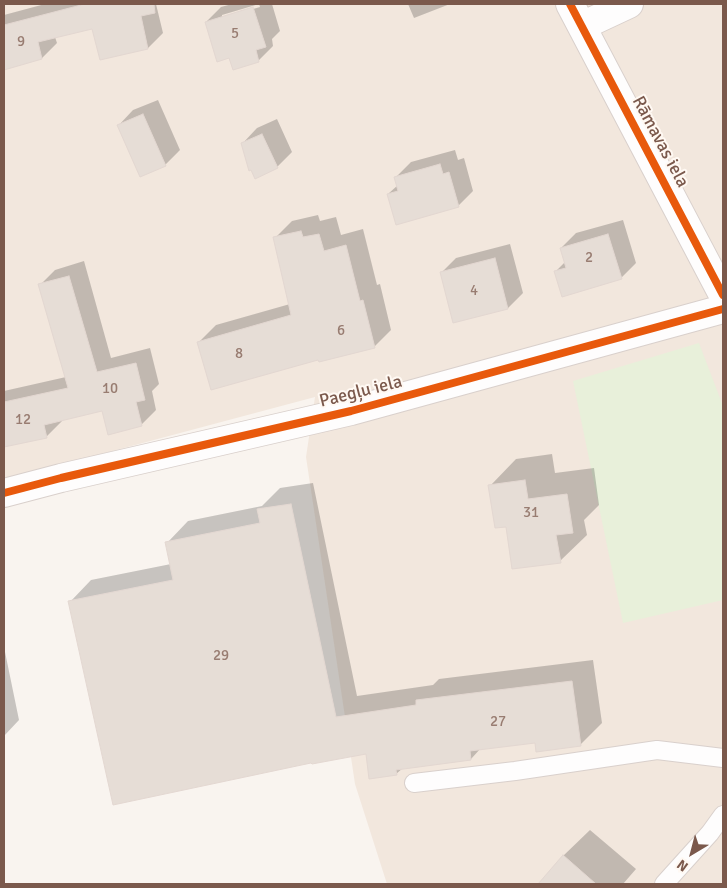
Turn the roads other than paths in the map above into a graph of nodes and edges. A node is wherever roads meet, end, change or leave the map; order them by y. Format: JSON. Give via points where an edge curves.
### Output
{"nodes":[{"id":1,"x":629,"y":4,"type":"edge"},
{"id":2,"x":576,"y":15,"type":"edge"},
{"id":3,"x":723,"y":295,"type":"edge"},
{"id":4,"x":723,"y":309,"type":"edge"},
{"id":5,"x":4,"y":493,"type":"edge"},
{"id":6,"x":723,"y":758,"type":"edge"},
{"id":7,"x":414,"y":783,"type":"dead end"},
{"id":8,"x":723,"y":815,"type":"edge"},
{"id":9,"x":664,"y":884,"type":"edge"}],
"edges":[{"from":1,"to":2,"type":"street"},
{"from":2,"to":3,"type":"street","name":"Rāmavas iela"},
{"from":4,"to":5,"type":"street","name":"Paegļu iela","via":[[350,411]]},
{"from":6,"to":7,"type":"lane","via":[[657,750]]},
{"from":8,"to":9,"type":"lane"}]}
